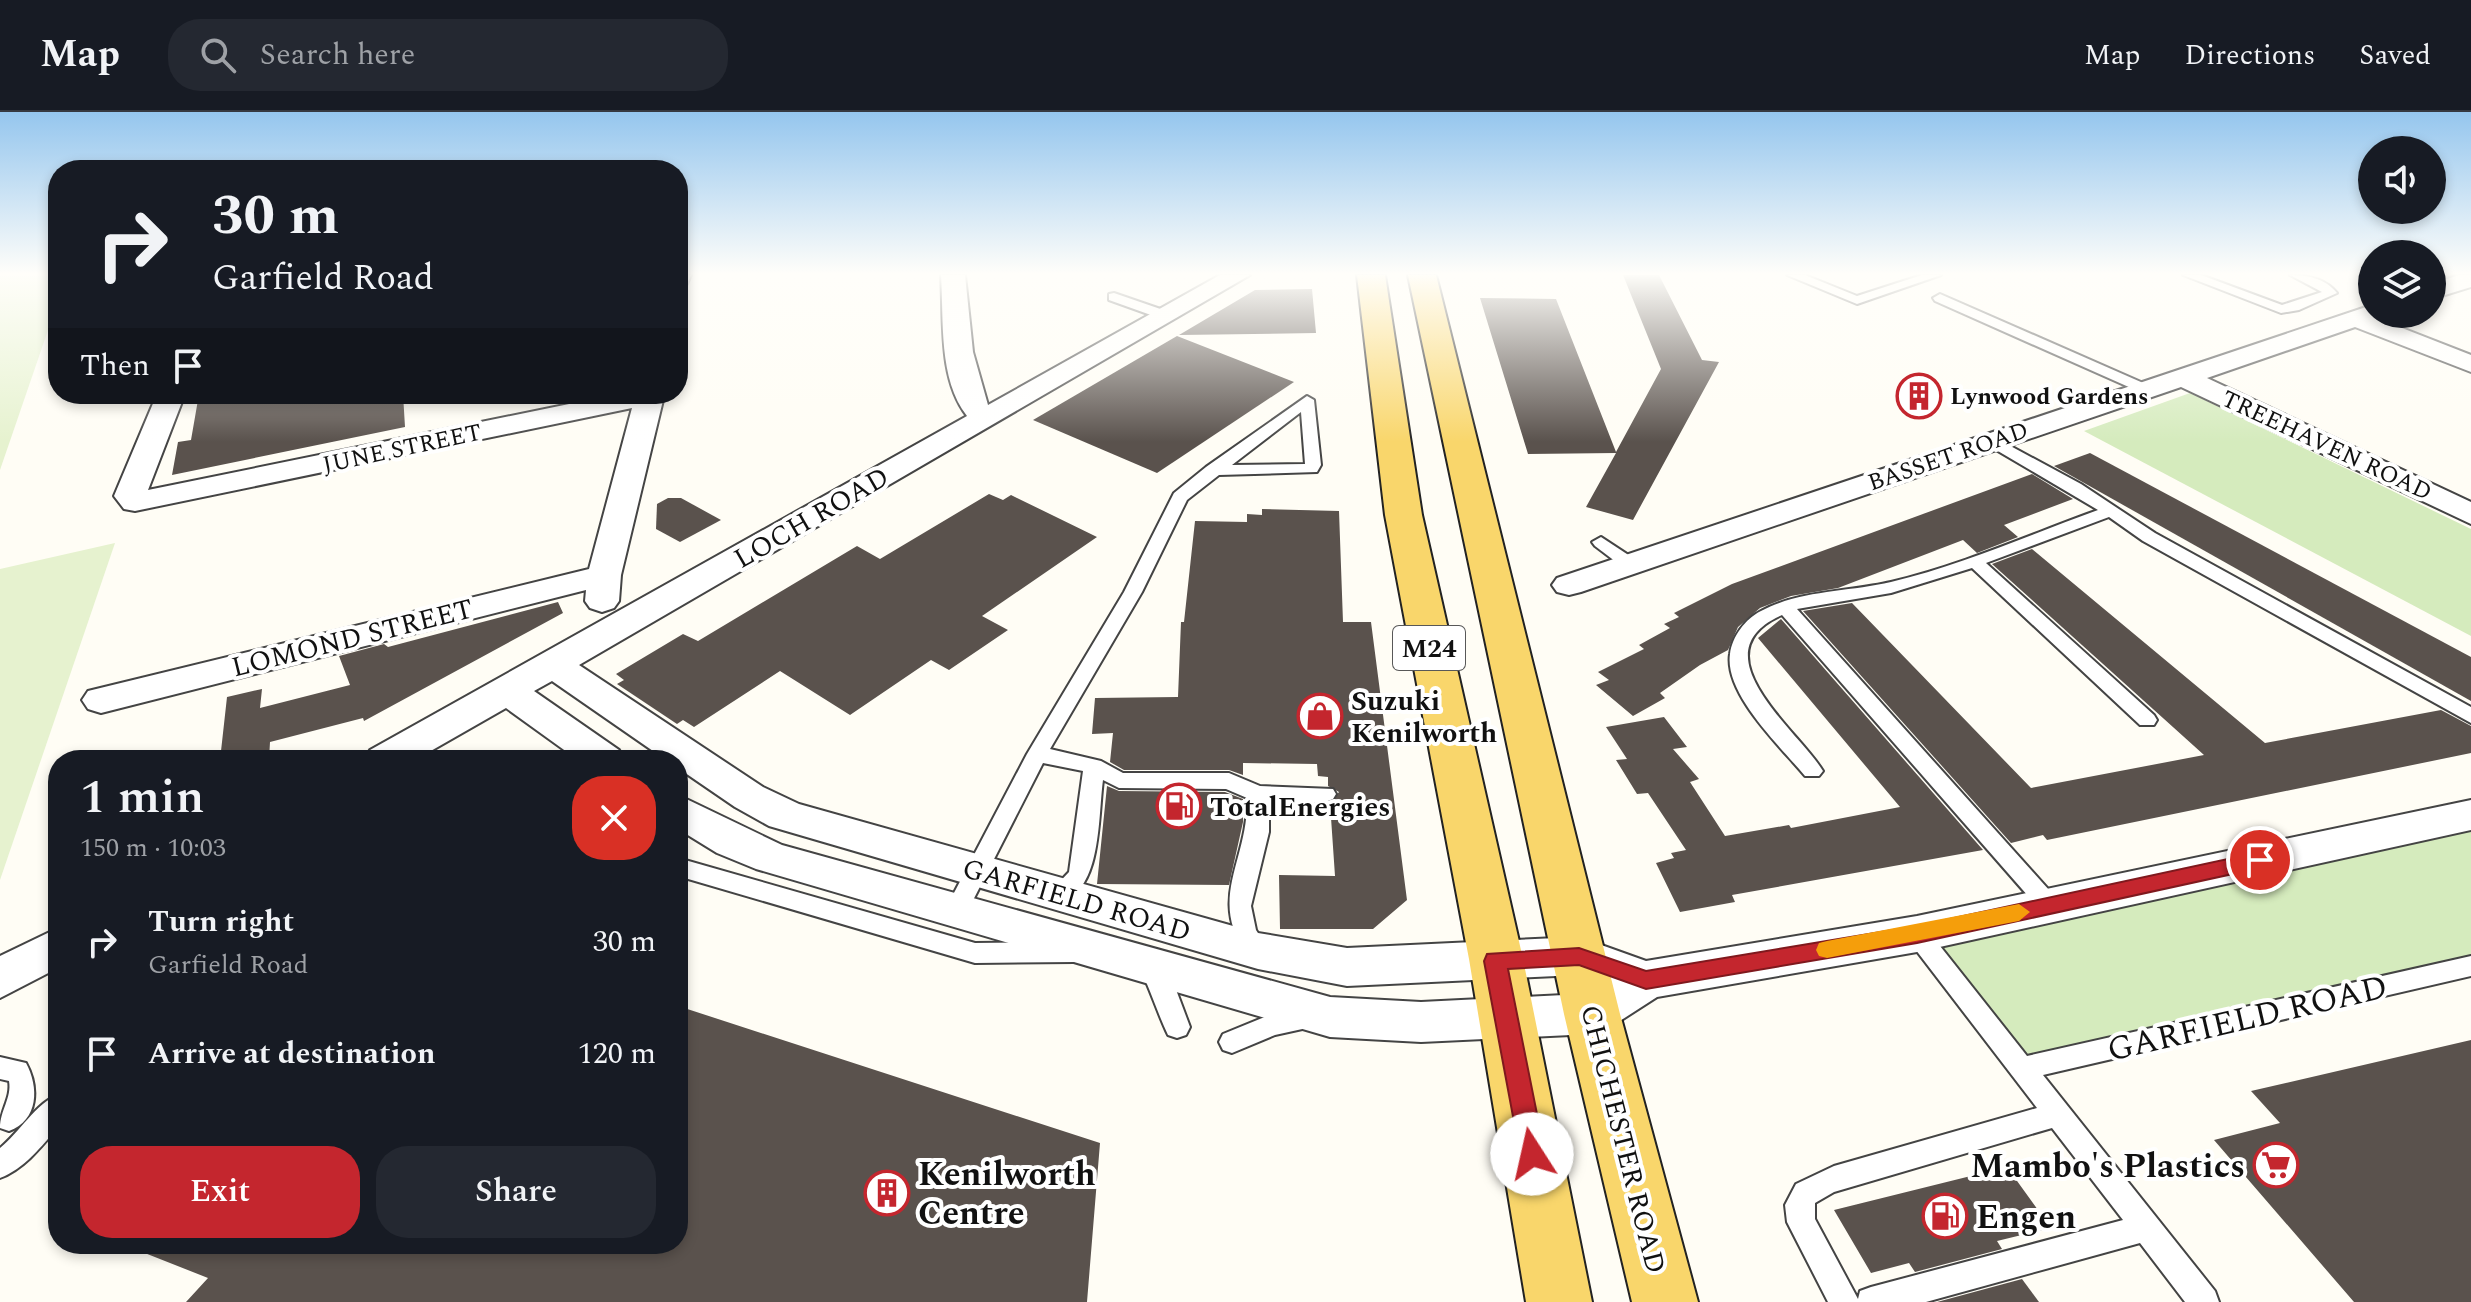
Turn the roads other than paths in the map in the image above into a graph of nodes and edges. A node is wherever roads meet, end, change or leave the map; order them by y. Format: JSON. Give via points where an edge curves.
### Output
{"nodes":[{"id":1,"x":959,"y":331,"type":"edge"},
{"id":2,"x":1141,"y":331,"type":"edge"},
{"id":3,"x":1376,"y":331,"type":"edge"},
{"id":4,"x":1435,"y":331,"type":"edge"},
{"id":5,"x":2013,"y":331,"type":"edge"},
{"id":6,"x":2321,"y":331,"type":"edge"},
{"id":7,"x":2396,"y":331,"type":"edge"},
{"id":8,"x":2471,"y":364,"type":"edge"},
{"id":9,"x":2182,"y":377,"type":"junction"},
{"id":10,"x":2145,"y":389,"type":"junction"},
{"id":11,"x":167,"y":404,"type":"edge"},
{"id":12,"x":607,"y":404,"type":"edge"},
{"id":13,"x":648,"y":404,"type":"edge"},
{"id":14,"x":984,"y":418,"type":"junction"},
{"id":15,"x":1992,"y":441,"type":"junction"},
{"id":16,"x":1212,"y":470,"type":"junction"},
{"id":17,"x":2110,"y":511,"type":"junction"},
{"id":18,"x":2471,"y":514,"type":"edge"},
{"id":19,"x":1601,"y":542,"type":"dead end"},
{"id":20,"x":1973,"y":560,"type":"junction"},
{"id":21,"x":1630,"y":564,"type":"junction"},
{"id":22,"x":604,"y":575,"type":"junction"},
{"id":23,"x":1569,"y":585,"type":"dead end"},
{"id":24,"x":1785,"y":607,"type":"junction"},
{"id":25,"x":626,"y":621,"type":"junction"},
{"id":26,"x":552,"y":664,"type":"junction"},
{"id":27,"x":507,"y":690,"type":"junction"},
{"id":28,"x":101,"y":700,"type":"dead end"},
{"id":29,"x":2471,"y":716,"type":"edge"},
{"id":30,"x":2147,"y":720,"type":"dead end"},
{"id":31,"x":402,"y":750,"type":"edge"},
{"id":32,"x":591,"y":750,"type":"edge"},
{"id":33,"x":676,"y":750,"type":"edge"},
{"id":34,"x":1037,"y":754,"type":"junction"},
{"id":35,"x":688,"y":759,"type":"edge"},
{"id":36,"x":1094,"y":766,"type":"junction"},
{"id":37,"x":1812,"y":771,"type":"dead end"},
{"id":38,"x":1258,"y":794,"type":"junction"},
{"id":39,"x":1325,"y":794,"type":"dead end"},
{"id":40,"x":2471,"y":815,"type":"edge"},
{"id":41,"x":688,"y":816,"type":"edge"},
{"id":42,"x":688,"y":870,"type":"edge"},
{"id":43,"x":977,"y":871,"type":"junction"},
{"id":44,"x":1061,"y":893,"type":"junction"},
{"id":45,"x":2050,"y":906,"type":"junction"},
{"id":46,"x":957,"y":910,"type":"junction"},
{"id":47,"x":1917,"y":934,"type":"junction"},
{"id":48,"x":1092,"y":951,"type":"junction"},
{"id":49,"x":1258,"y":951,"type":"junction"},
{"id":50,"x":48,"y":952,"type":"edge"},
{"id":51,"x":1579,"y":956,"type":"junction"},
{"id":52,"x":1495,"y":961,"type":"junction"},
{"id":53,"x":1151,"y":966,"type":"junction"},
{"id":54,"x":2471,"y":966,"type":"edge"},
{"id":55,"x":0,"y":979,"type":"edge"},
{"id":56,"x":1646,"y":980,"type":"junction"},
{"id":57,"x":1592,"y":1014,"type":"junction"},
{"id":58,"x":1330,"y":1017,"type":"junction"},
{"id":59,"x":1506,"y":1018,"type":"junction"},
{"id":60,"x":1177,"y":1027,"type":"dead end"},
{"id":61,"x":1232,"y":1042,"type":"dead end"},
{"id":62,"x":0,"y":1068,"type":"edge"},
{"id":63,"x":2023,"y":1068,"type":"junction"},
{"id":64,"x":2059,"y":1114,"type":"junction"},
{"id":65,"x":9,"y":1119,"type":"dead end"},
{"id":66,"x":48,"y":1119,"type":"edge"},
{"id":67,"x":0,"y":1165,"type":"edge"},
{"id":68,"x":2146,"y":1228,"type":"junction"},
{"id":69,"x":1559,"y":1302,"type":"edge"},
{"id":70,"x":1665,"y":1302,"type":"edge"},
{"id":71,"x":1844,"y":1302,"type":"edge"},
{"id":72,"x":1871,"y":1302,"type":"edge"},
{"id":73,"x":2204,"y":1302,"type":"edge"}],
"edges":[{"from":1,"to":14,"type":"street","via":[[966,392]]},
{"from":2,"to":14,"type":"street","name":"LOCH ROAD"},
{"from":3,"to":52,"type":"main road","number":"M24","via":[[1417,589]]},
{"from":4,"to":51,"type":"main road","name":"CHICHESTER ROAD","number":"M24"},
{"from":5,"to":10,"type":"lane"},
{"from":6,"to":9,"type":"street","name":"BASSET ROAD"},
{"from":7,"to":8,"type":"street"},
{"from":9,"to":10,"type":"street","name":"BASSET ROAD"},
{"from":9,"to":18,"type":"street","name":"TREEHAVEN ROAD"},
{"from":10,"to":15,"type":"street","name":"BASSET ROAD"},
{"from":11,"to":12,"type":"street","name":"JUNE STREET","via":[[130,496],[135,502]]},
{"from":13,"to":22,"type":"street"},
{"from":14,"to":25,"type":"street","name":"LOCH ROAD"},
{"from":15,"to":17,"type":"lane"},
{"from":15,"to":21,"type":"street","name":"BASSET ROAD"},
{"from":16,"to":16,"type":"lane","via":[[1266,429],[1307,400],[1311,469]]},
{"from":16,"to":34,"type":"lane","via":[[1173,508],[1133,592]]},
{"from":17,"to":20,"type":"lane"},
{"from":17,"to":29,"type":"lane"},
{"from":19,"to":21,"type":"lane"},
{"from":20,"to":24,"type":"lane","via":[[1899,586]]},
{"from":20,"to":30,"type":"lane"},
{"from":21,"to":23,"type":"street","name":"BASSET ROAD"},
{"from":22,"to":25,"type":"street","via":[[602,601]]},
{"from":22,"to":28,"type":"street","name":"LOMOND STREET"},
{"from":24,"to":37,"type":"lane","via":[[1755,623],[1744,636],[1740,675]]},
{"from":24,"to":45,"type":"lane"},
{"from":25,"to":26,"type":"street","name":"LOCH ROAD"},
{"from":26,"to":27,"type":"street","name":"LOCH ROAD"},
{"from":26,"to":33,"type":"street","name":"GARFIELD ROAD"},
{"from":27,"to":31,"type":"street","name":"LOCH ROAD"},
{"from":27,"to":32,"type":"street"},
{"from":34,"to":36,"type":"lane"},
{"from":34,"to":43,"type":"lane"},
{"from":35,"to":43,"type":"street","name":"GARFIELD ROAD","via":[[784,815]]},
{"from":36,"to":38,"type":"lane","via":[[1119,780],[1229,781]]},
{"from":36,"to":44,"type":"lane","via":[[1080,872]]},
{"from":38,"to":39,"type":"lane"},
{"from":38,"to":49,"type":"lane","via":[[1259,830],[1237,910],[1240,926]]},
{"from":40,"to":45,"type":"street","name":"GARFIELD ROAD"},
{"from":41,"to":46,"type":"street","name":"GARFIELD ROAD","via":[[771,858]]},
{"from":42,"to":48,"type":"lane","via":[[975,953]]},
{"from":43,"to":44,"type":"street","name":"GARFIELD ROAD"},
{"from":43,"to":46,"type":"lane"},
{"from":44,"to":49,"type":"street","name":"GARFIELD ROAD"},
{"from":45,"to":47,"type":"street","name":"GARFIELD ROAD"},
{"from":46,"to":48,"type":"street","name":"GARFIELD ROAD"},
{"from":47,"to":56,"type":"street","name":"GARFIELD ROAD"},
{"from":47,"to":63,"type":"lane"},
{"from":48,"to":53,"type":"street","name":"GARFIELD ROAD"},
{"from":49,"to":52,"type":"street","name":"GARFIELD ROAD","via":[[1347,967]]},
{"from":50,"to":55,"type":"street"},
{"from":51,"to":52,"type":"street","name":"GARFIELD ROAD"},
{"from":51,"to":56,"type":"street","name":"GARFIELD ROAD"},
{"from":51,"to":57,"type":"main road","name":"CHICHESTER ROAD","number":"M24"},
{"from":52,"to":59,"type":"main road","number":"M24"},
{"from":53,"to":58,"type":"street","name":"GARFIELD ROAD"},
{"from":53,"to":60,"type":"lane"},
{"from":54,"to":63,"type":"lane","name":"GARFIELD ROAD"},
{"from":56,"to":57,"type":"street","name":"GARFIELD ROAD"},
{"from":57,"to":59,"type":"street","name":"GARFIELD ROAD"},
{"from":57,"to":70,"type":"main road","name":"CHICHESTER ROAD","number":"M24"},
{"from":58,"to":59,"type":"street","name":"GARFIELD ROAD","via":[[1421,1022]]},
{"from":58,"to":61,"type":"lane","via":[[1272,1025]]},
{"from":59,"to":69,"type":"main road","number":"M24"},
{"from":62,"to":65,"type":"lane","via":[[17,1071],[25,1084],[24,1099]]},
{"from":63,"to":64,"type":"lane"},
{"from":64,"to":68,"type":"lane"},
{"from":64,"to":71,"type":"lane","via":[[1806,1191],[1797,1210],[1801,1222]]},
{"from":66,"to":67,"type":"lane"},
{"from":68,"to":72,"type":"lane"},
{"from":68,"to":73,"type":"lane"}]}
